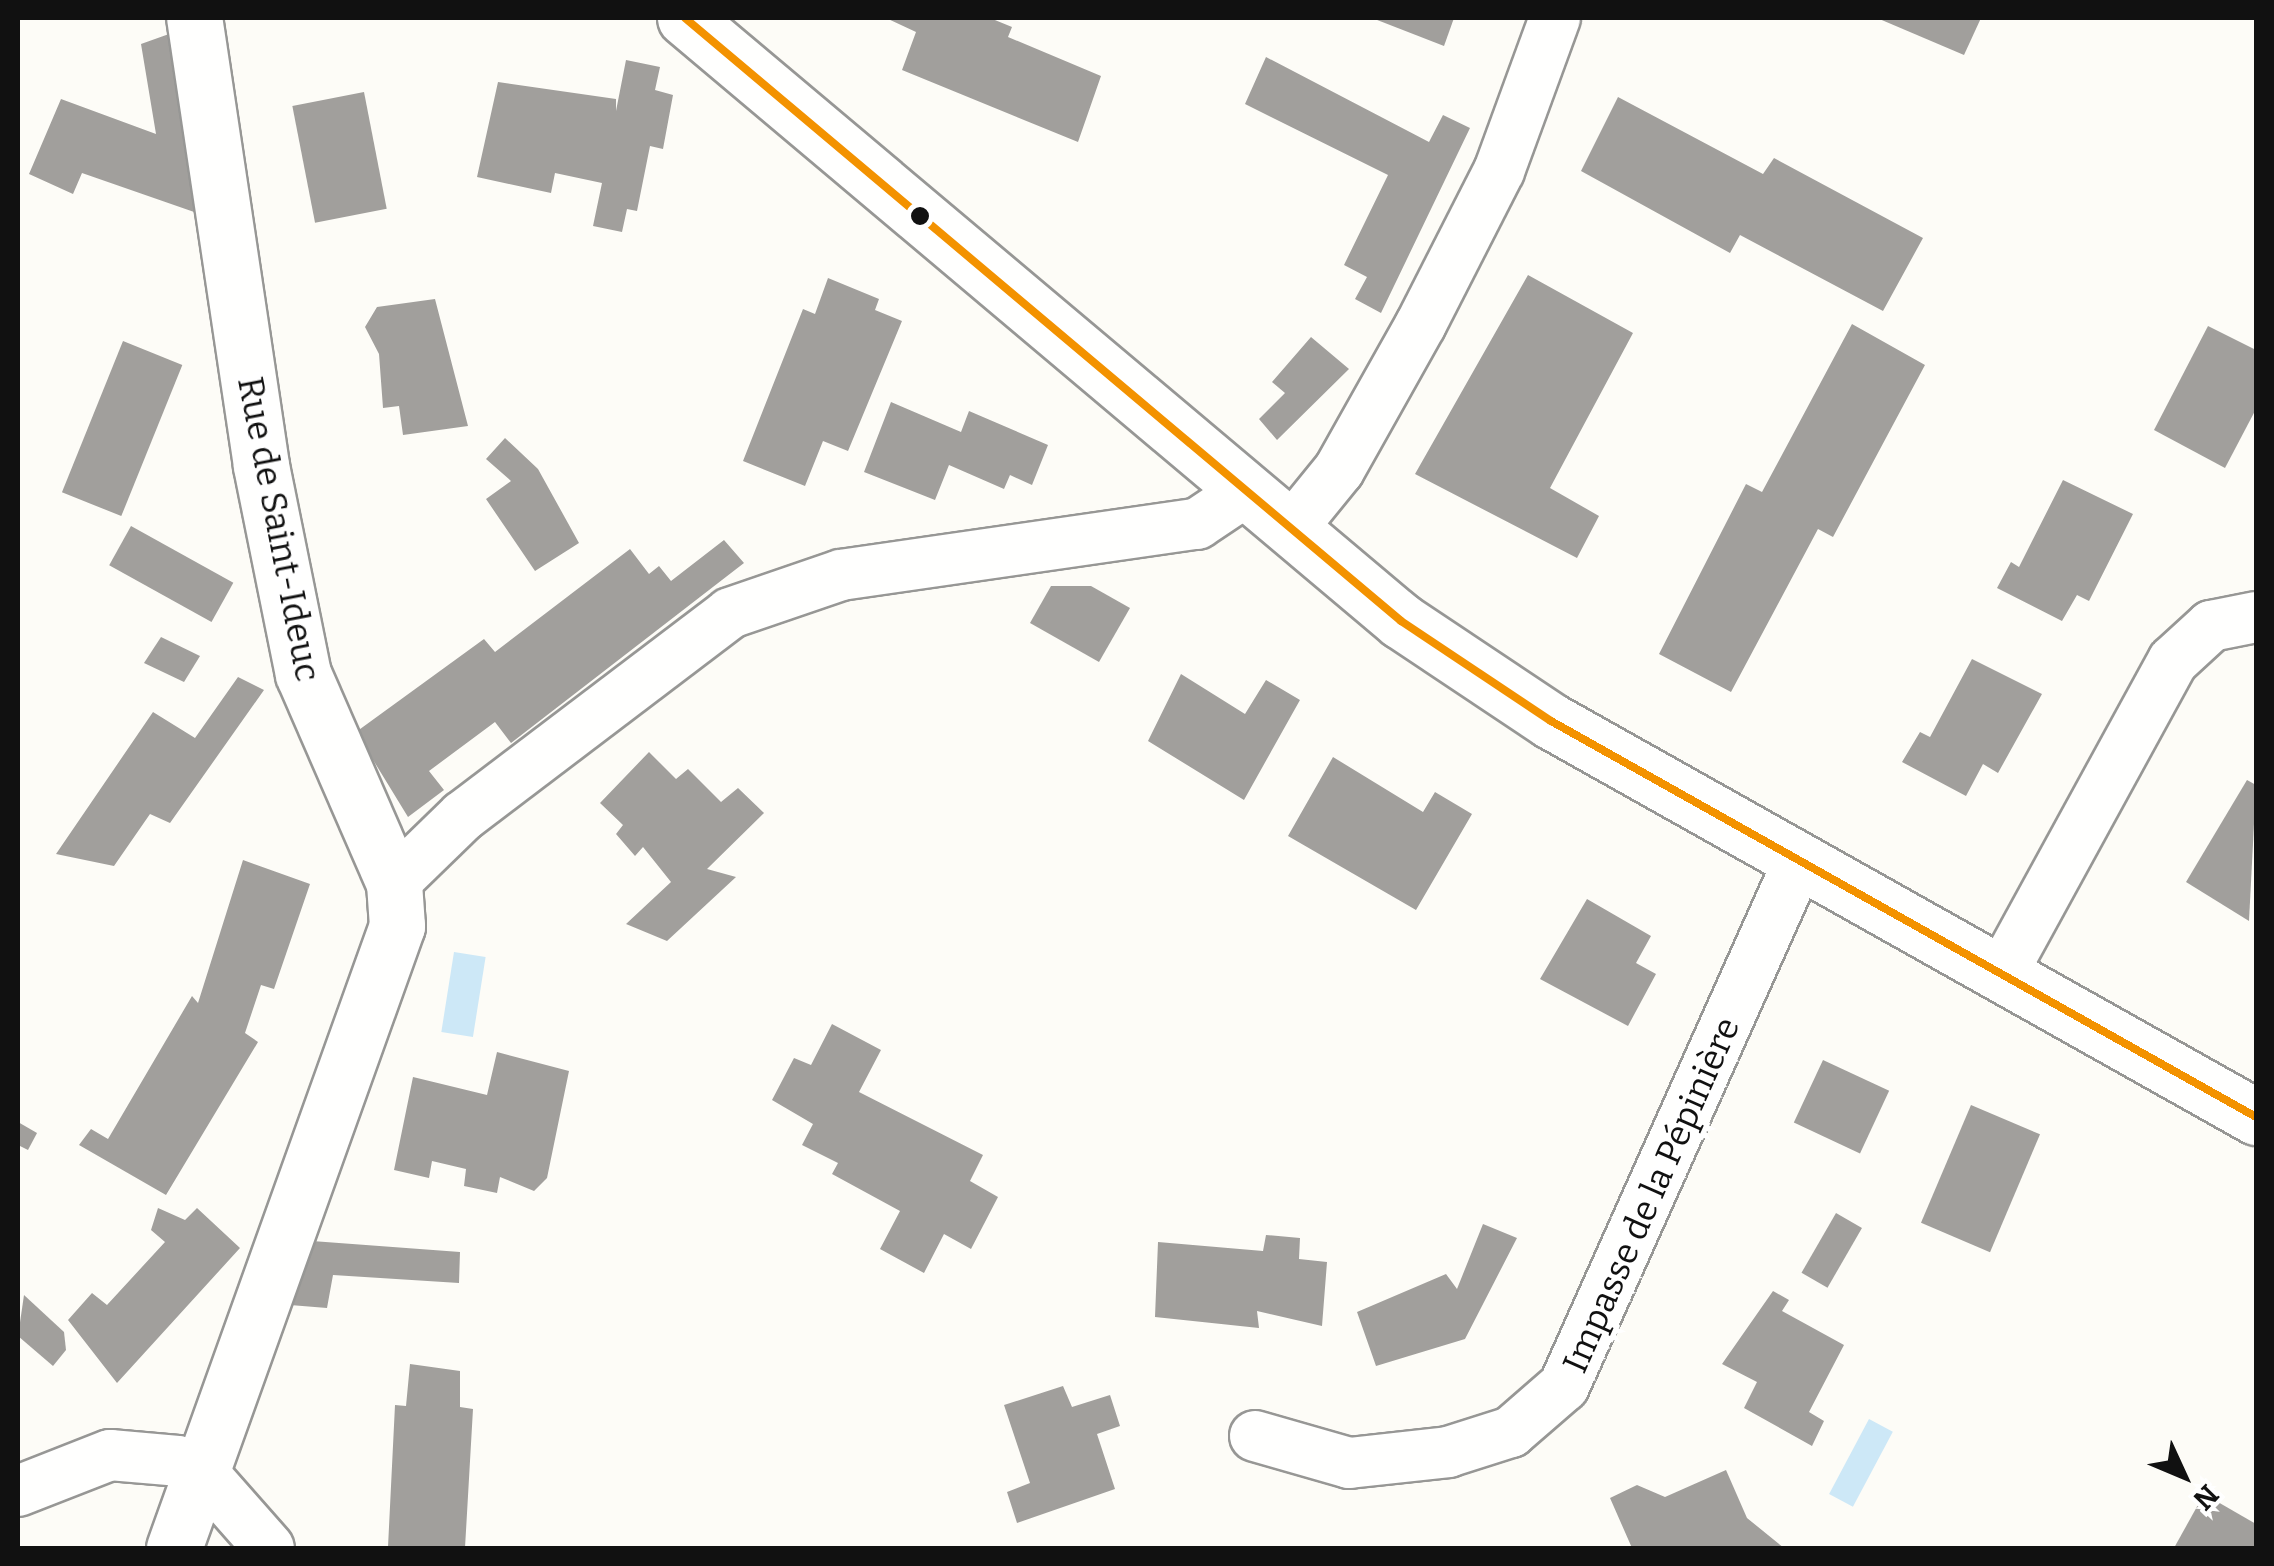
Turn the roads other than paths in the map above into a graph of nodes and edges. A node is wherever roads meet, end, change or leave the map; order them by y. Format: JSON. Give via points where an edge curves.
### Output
{"nodes":[{"id":1,"x":194,"y":18,"type":"edge"},
{"id":2,"x":685,"y":18,"type":"edge"},
{"id":3,"x":1555,"y":18,"type":"edge"},
{"id":4,"x":1246,"y":492,"type":"junction"},
{"id":5,"x":1291,"y":529,"type":"junction"},
{"id":6,"x":2256,"y":617,"type":"edge"},
{"id":7,"x":1798,"y":863,"type":"junction"},
{"id":8,"x":394,"y":883,"type":"junction"},
{"id":9,"x":2001,"y":975,"type":"junction"},
{"id":10,"x":2256,"y":1117,"type":"edge"},
{"id":11,"x":1255,"y":1436,"type":"dead end"},
{"id":12,"x":202,"y":1472,"type":"junction"},
{"id":13,"x":18,"y":1491,"type":"edge"},
{"id":14,"x":174,"y":1548,"type":"edge"},
{"id":15,"x":269,"y":1548,"type":"edge"}],
"edges":[{"from":1,"to":8,"type":"street","name":"Rue de Saint-Ideuc","via":[[261,465],[302,674]]},
{"from":2,"to":4,"type":"street"},
{"from":3,"to":5,"type":"street","via":[[1499,171],[1422,324],[1339,470]]},
{"from":4,"to":5,"type":"street"},
{"from":4,"to":8,"type":"street","via":[[1197,524],[841,575],[730,613],[463,816]]},
{"from":5,"to":7,"type":"street","via":[[1401,620],[1551,721]]},
{"from":6,"to":9,"type":"street","via":[[2212,626],[2173,661]]},
{"from":7,"to":9,"type":"street"},
{"from":7,"to":11,"type":"street","name":"Impasse de la Pépinière","via":[[1564,1386],[1511,1432],[1448,1452],[1349,1463]]},
{"from":8,"to":12,"type":"street","name":"Rue de Saint-Ideuc","via":[[397,926],[377,1003]]},
{"from":9,"to":10,"type":"street"},
{"from":12,"to":13,"type":"street","via":[[110,1455]]},
{"from":12,"to":14,"type":"street","name":"Rue de Saint-Ideuc"},
{"from":12,"to":15,"type":"street"}]}
